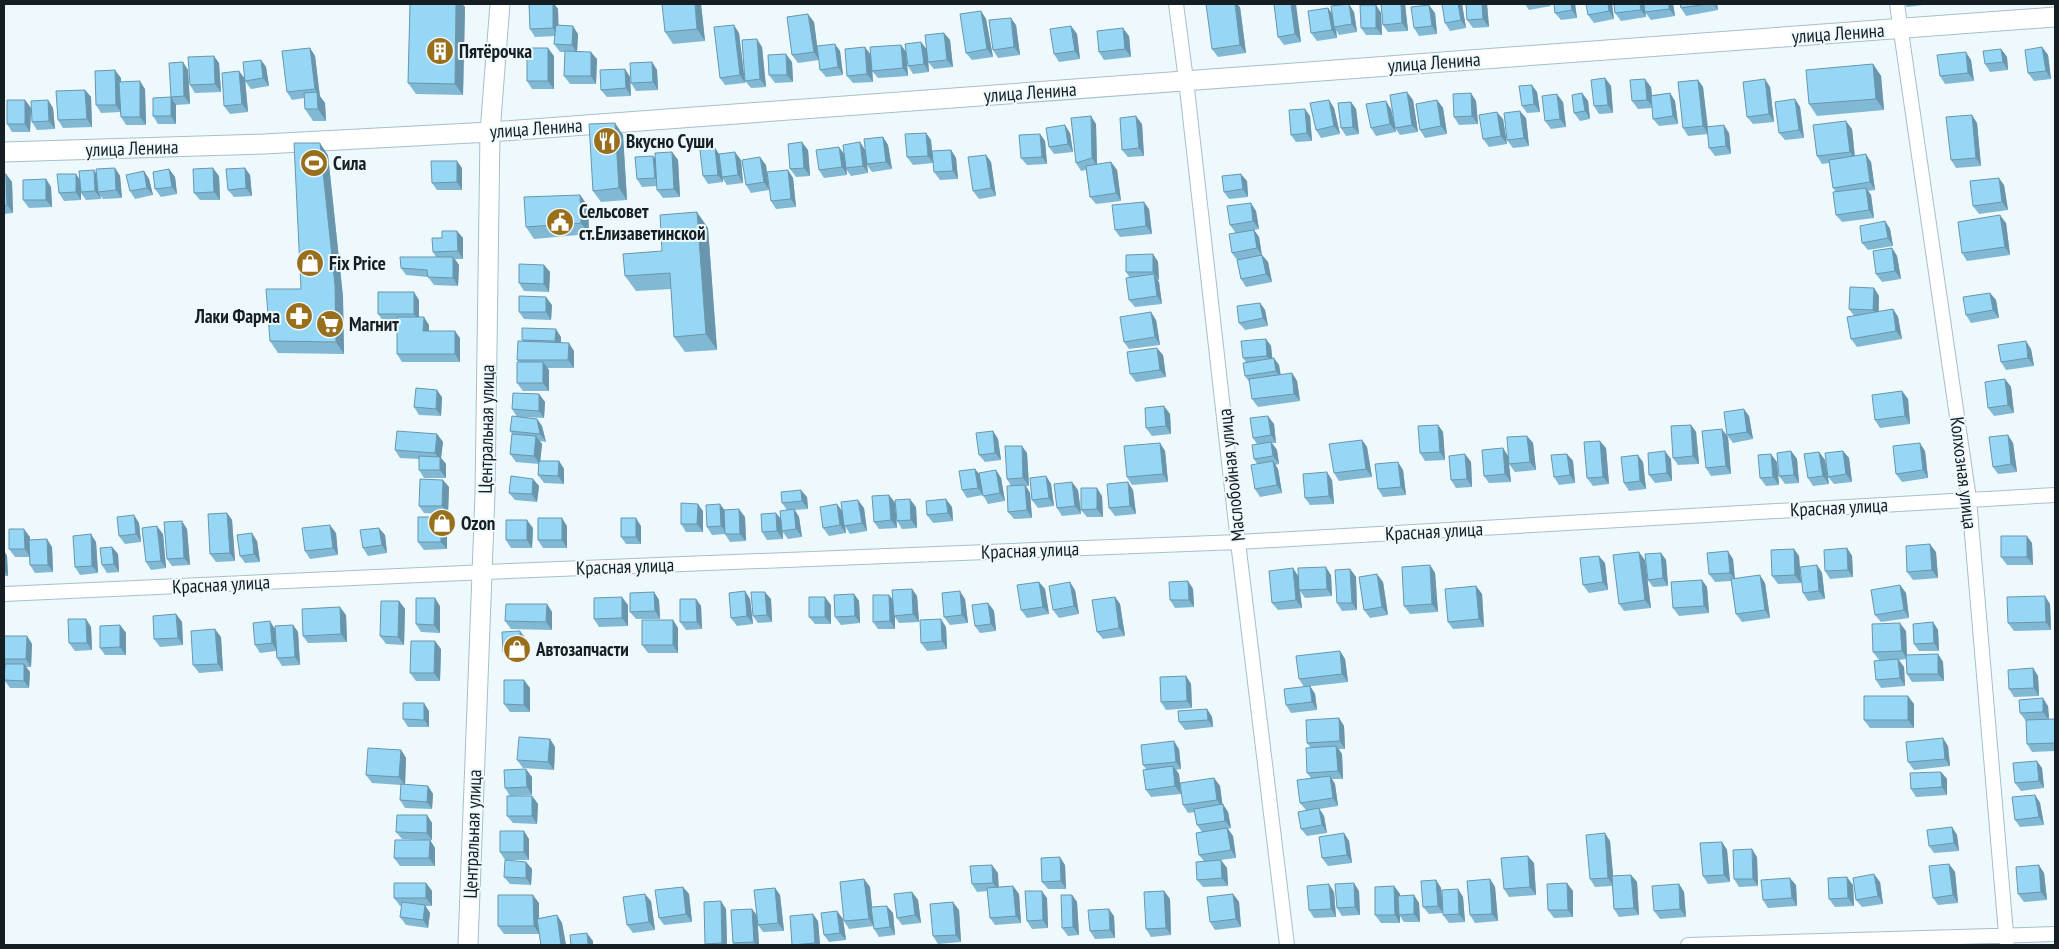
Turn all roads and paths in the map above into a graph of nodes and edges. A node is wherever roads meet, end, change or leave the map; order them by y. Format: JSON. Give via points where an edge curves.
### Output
{"nodes":[{"id":1,"x":500,"y":4,"type":"edge"},
{"id":2,"x":1176,"y":4,"type":"edge"},
{"id":3,"x":1897,"y":4,"type":"edge"},
{"id":4,"x":2055,"y":17,"type":"edge"},
{"id":5,"x":1901,"y":28,"type":"junction"},
{"id":6,"x":1186,"y":80,"type":"junction"},
{"id":7,"x":490,"y":132,"type":"junction"},
{"id":8,"x":4,"y":152,"type":"edge"},
{"id":9,"x":2055,"y":495,"type":"edge"},
{"id":10,"x":1969,"y":499,"type":"junction"},
{"id":11,"x":1238,"y":542,"type":"junction"},
{"id":12,"x":482,"y":572,"type":"junction"},
{"id":13,"x":4,"y":594,"type":"edge"},
{"id":14,"x":2055,"y":934,"type":"edge"},
{"id":15,"x":2007,"y":941,"type":"edge"},
{"id":16,"x":468,"y":945,"type":"edge"},
{"id":17,"x":1287,"y":945,"type":"edge"},
{"id":18,"x":1688,"y":945,"type":"edge"}],
"edges":[{"from":1,"to":7,"type":"street","name":"Центральная улица"},
{"from":2,"to":6,"type":"street","name":"Маслобойная улица"},
{"from":3,"to":5,"type":"street","name":"Колхозная улица"},
{"from":4,"to":5,"type":"street","name":"улица Ленина"},
{"from":5,"to":6,"type":"street","name":"улица Ленина"},
{"from":5,"to":10,"type":"street","name":"Колхозная улица"},
{"from":6,"to":7,"type":"street","name":"улица Ленина"},
{"from":6,"to":11,"type":"street","name":"Маслобойная улица"},
{"from":7,"to":8,"type":"street","name":"улица Ленина","via":[[264,144]]},
{"from":7,"to":12,"type":"street","name":"Центральная улица"},
{"from":9,"to":10,"type":"street","name":"Красная улица"},
{"from":10,"to":11,"type":"street","name":"Красная улица"},
{"from":10,"to":15,"type":"street","name":"Колхозная улица"},
{"from":11,"to":12,"type":"street","name":"Красная улица"},
{"from":11,"to":17,"type":"street","name":"Маслобойная улица"},
{"from":12,"to":13,"type":"street","name":"Красная улица"},
{"from":12,"to":16,"type":"street","name":"Центральная улица"},
{"from":14,"to":15,"type":"street"},
{"from":15,"to":18,"type":"street"}]}
